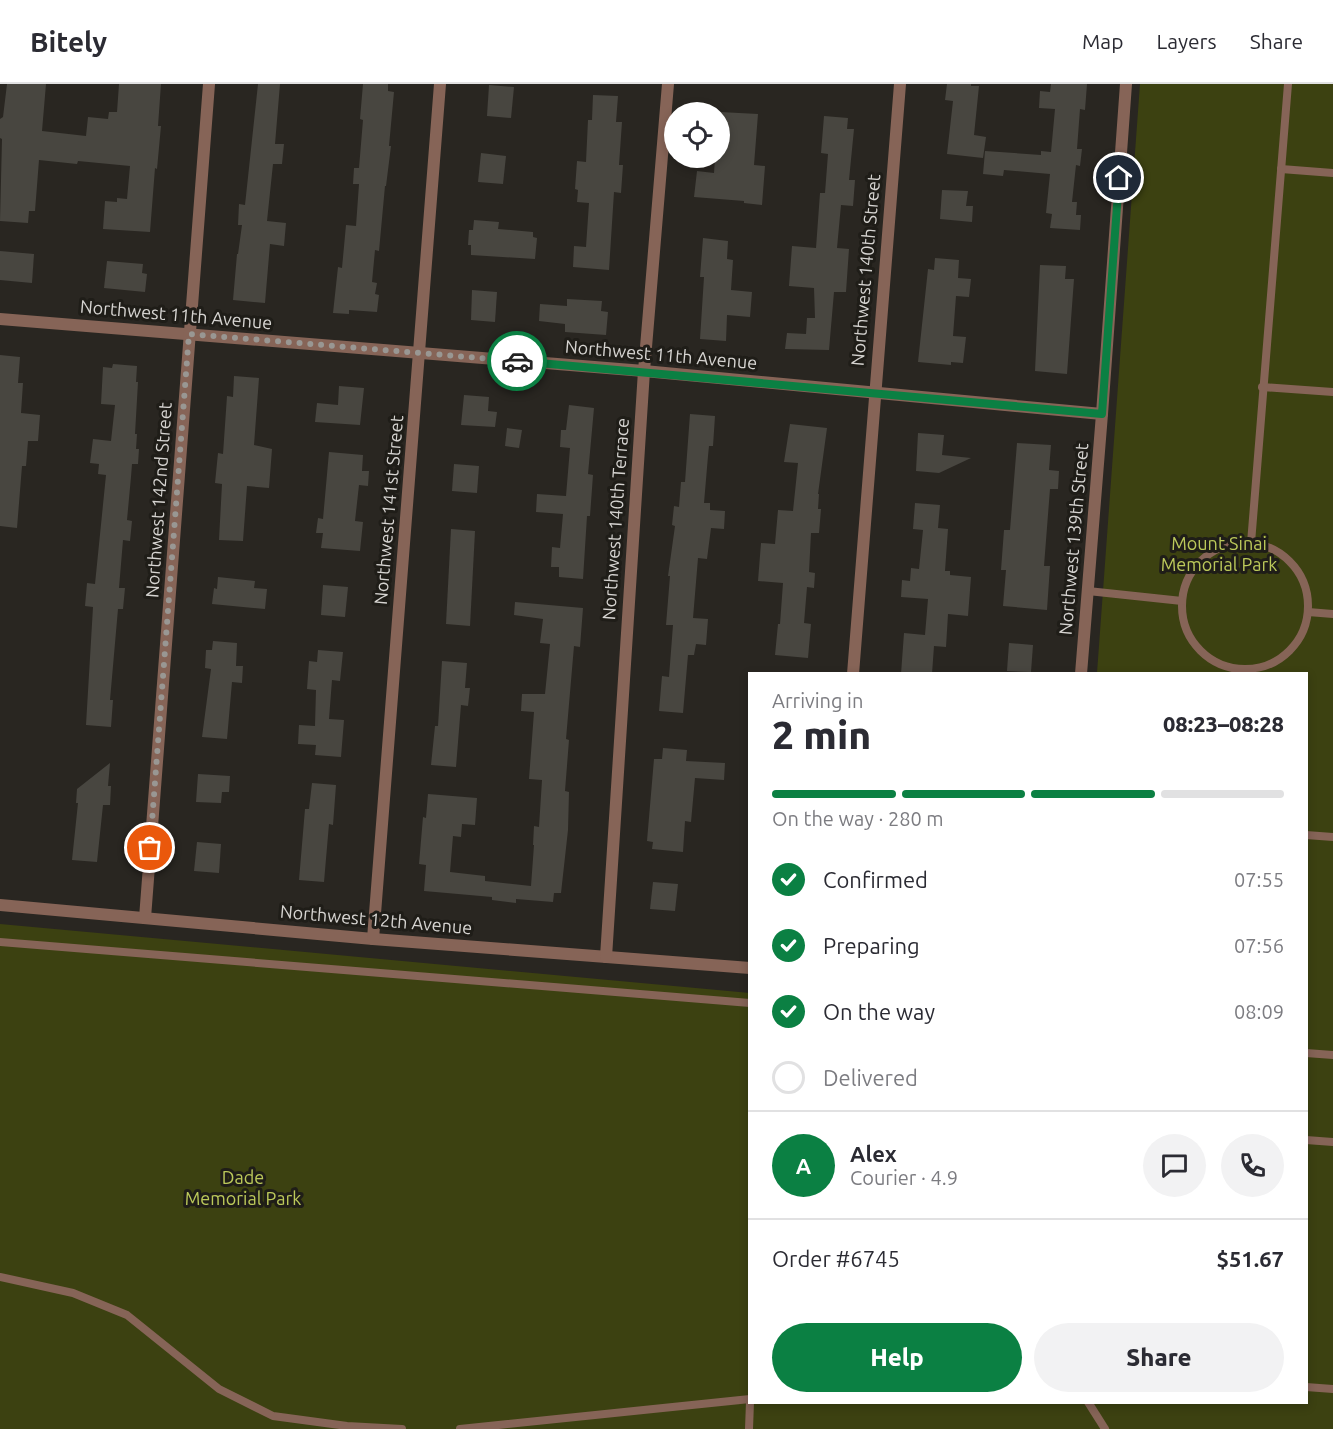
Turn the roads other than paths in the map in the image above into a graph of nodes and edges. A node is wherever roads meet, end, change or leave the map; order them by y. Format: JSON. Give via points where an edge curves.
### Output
{"nodes":[{"id":1,"x":209,"y":84,"type":"edge"},
{"id":2,"x":440,"y":84,"type":"edge"},
{"id":3,"x":668,"y":84,"type":"edge"},
{"id":4,"x":900,"y":84,"type":"edge"},
{"id":5,"x":1126,"y":84,"type":"edge"},
{"id":6,"x":1288,"y":84,"type":"edge"},
{"id":7,"x":1281,"y":169,"type":"junction"},
{"id":8,"x":1333,"y":173,"type":"edge"},
{"id":9,"x":0,"y":319,"type":"edge"},
{"id":10,"x":189,"y":334,"type":"junction"},
{"id":11,"x":419,"y":353,"type":"junction"},
{"id":12,"x":644,"y":371,"type":"junction"},
{"id":13,"x":1262,"y":387,"type":"junction"},
{"id":14,"x":1333,"y":392,"type":"edge"},
{"id":15,"x":874,"y":393,"type":"junction"},
{"id":16,"x":1102,"y":414,"type":"junction"},
{"id":17,"x":1251,"y":543,"type":"junction"},
{"id":18,"x":1088,"y":591,"type":"junction"},
{"id":19,"x":1182,"y":601,"type":"junction"},
{"id":20,"x":1308,"y":612,"type":"junction"},
{"id":21,"x":1333,"y":614,"type":"edge"},
{"id":22,"x":1241,"y":671,"type":"edge"},
{"id":23,"x":853,"y":672,"type":"edge"},
{"id":24,"x":1081,"y":672,"type":"edge"},
{"id":25,"x":1308,"y":835,"type":"edge"},
{"id":26,"x":1333,"y":837,"type":"edge"},
{"id":27,"x":0,"y":905,"type":"edge"},
{"id":28,"x":145,"y":918,"type":"junction"},
{"id":29,"x":373,"y":939,"type":"junction"},
{"id":30,"x":0,"y":942,"type":"edge"},
{"id":31,"x":606,"y":957,"type":"junction"},
{"id":32,"x":748,"y":968,"type":"edge"},
{"id":33,"x":748,"y":1003,"type":"edge"},
{"id":34,"x":1308,"y":1053,"type":"edge"},
{"id":35,"x":1333,"y":1055,"type":"edge"},
{"id":36,"x":1308,"y":1140,"type":"edge"},
{"id":37,"x":1333,"y":1142,"type":"edge"},
{"id":38,"x":0,"y":1277,"type":"edge"},
{"id":39,"x":1308,"y":1387,"type":"edge"},
{"id":40,"x":1333,"y":1389,"type":"edge"},
{"id":41,"x":748,"y":1401,"type":"edge"},
{"id":42,"x":750,"y":1404,"type":"edge"},
{"id":43,"x":1089,"y":1404,"type":"edge"},
{"id":44,"x":402,"y":1429,"type":"edge"},
{"id":45,"x":460,"y":1429,"type":"edge"},
{"id":46,"x":749,"y":1429,"type":"edge"},
{"id":47,"x":1105,"y":1429,"type":"edge"}],
"edges":[{"from":1,"to":10,"type":"street","name":"Northwest 142nd Street"},
{"from":2,"to":11,"type":"street","name":"Northwest 141st Street"},
{"from":3,"to":12,"type":"street","name":"Northwest 140th Terrace"},
{"from":4,"to":15,"type":"street","name":"Northwest 140th Street"},
{"from":5,"to":16,"type":"street","name":"Northwest 139th Street"},
{"from":6,"to":7,"type":"lane"},
{"from":7,"to":8,"type":"lane"},
{"from":7,"to":13,"type":"lane"},
{"from":9,"to":10,"type":"street","name":"Northwest 11th Avenue"},
{"from":10,"to":11,"type":"street","name":"Northwest 11th Avenue"},
{"from":10,"to":28,"type":"street","name":"Northwest 142nd Street"},
{"from":11,"to":12,"type":"street","name":"Northwest 11th Avenue"},
{"from":11,"to":29,"type":"street","name":"Northwest 141st Street"},
{"from":12,"to":15,"type":"street","name":"Northwest 11th Avenue"},
{"from":12,"to":31,"type":"street","name":"Northwest 140th Terrace"},
{"from":13,"to":14,"type":"lane"},
{"from":13,"to":17,"type":"lane"},
{"from":15,"to":16,"type":"street","name":"Northwest 11th Avenue"},
{"from":15,"to":23,"type":"street","name":"Northwest 140th Street"},
{"from":16,"to":18,"type":"street","name":"Northwest 139th Street"},
{"from":17,"to":19,"type":"lane","via":[[1226,545],[1204,557],[1188,577]]},
{"from":17,"to":20,"type":"lane","via":[[1274,550],[1293,565],[1305,587]]},
{"from":18,"to":19,"type":"lane"},
{"from":18,"to":24,"type":"street","name":"Northwest 139th Street"},
{"from":19,"to":22,"type":"lane","via":[[1185,626],[1197,648],[1217,663]]},
{"from":20,"to":21,"type":"lane"},
{"from":20,"to":22,"type":"lane","via":[[1301,635],[1286,654],[1265,666]]},
{"from":25,"to":26,"type":"lane"},
{"from":27,"to":28,"type":"street","name":"Northwest 12th Avenue"},
{"from":28,"to":29,"type":"street","name":"Northwest 12th Avenue"},
{"from":29,"to":31,"type":"street","name":"Northwest 12th Avenue"},
{"from":30,"to":33,"type":"lane"},
{"from":31,"to":32,"type":"street","name":"Northwest 12th Avenue"},
{"from":34,"to":35,"type":"lane"},
{"from":36,"to":37,"type":"lane"},
{"from":38,"to":44,"type":"lane","via":[[73,1293],[127,1315],[219,1389],[273,1416]]},
{"from":39,"to":40,"type":"lane"},
{"from":41,"to":45,"type":"lane"},
{"from":42,"to":46,"type":"lane"},
{"from":43,"to":47,"type":"lane"}]}
